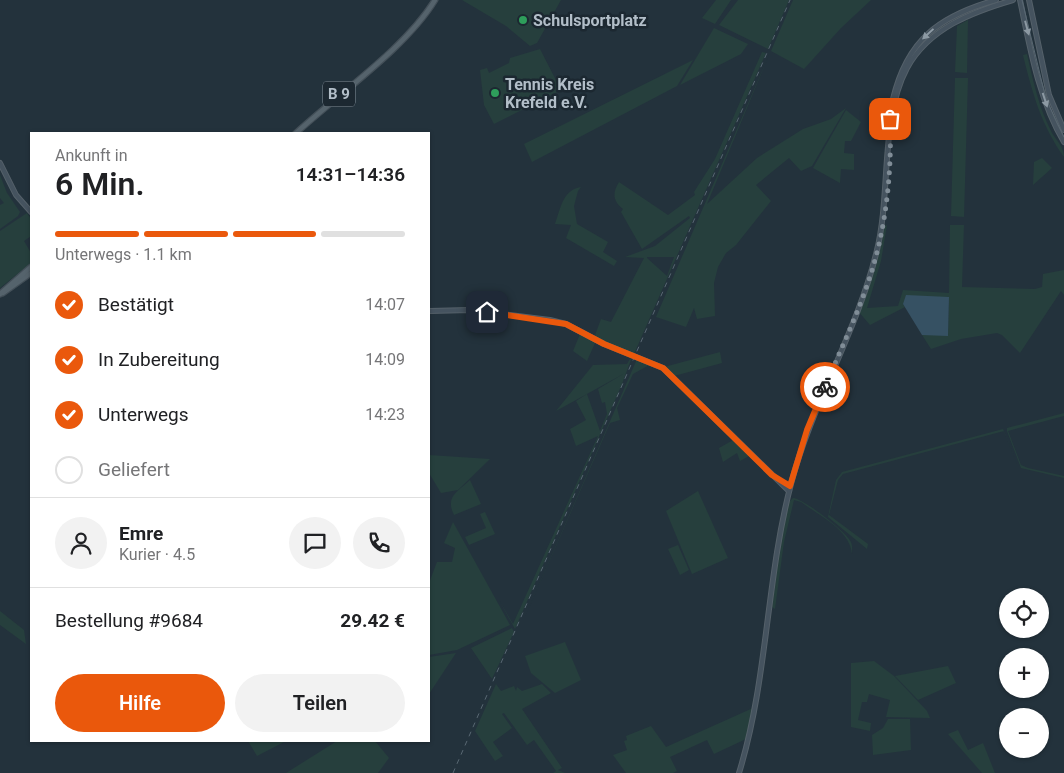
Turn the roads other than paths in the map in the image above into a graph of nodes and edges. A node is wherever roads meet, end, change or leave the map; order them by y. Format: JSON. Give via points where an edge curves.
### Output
{"nodes":[{"id":1,"x":435,"y":0,"type":"edge"},
{"id":2,"x":996,"y":0,"type":"edge"},
{"id":3,"x":1013,"y":0,"type":"edge"},
{"id":4,"x":1020,"y":0,"type":"edge"},
{"id":5,"x":1029,"y":0,"type":"edge"},
{"id":6,"x":890,"y":126,"type":"junction"},
{"id":7,"x":1064,"y":130,"type":"edge"},
{"id":8,"x":296,"y":132,"type":"edge"},
{"id":9,"x":1064,"y":142,"type":"edge"},
{"id":10,"x":0,"y":163,"type":"edge"},
{"id":11,"x":30,"y":211,"type":"edge"},
{"id":12,"x":30,"y":268,"type":"edge"},
{"id":13,"x":30,"y":274,"type":"edge"},
{"id":14,"x":0,"y":295,"type":"edge"},
{"id":15,"x":430,"y":312,"type":"edge"},
{"id":16,"x":790,"y":489,"type":"junction"},
{"id":17,"x":740,"y":773,"type":"edge"}],
"edges":[{"from":1,"to":8,"type":"main road","number":"B 9","via":[[393,49]]},
{"from":2,"to":6,"type":"street","one_way":true,"via":[[964,11],[943,23],[914,48],[897,78]]},
{"from":3,"to":6,"type":"street","via":[[947,26],[919,52],[900,82]]},
{"from":4,"to":9,"type":"street","one_way":true,"via":[[1043,95]]},
{"from":5,"to":7,"type":"street","via":[[1049,95]]},
{"from":6,"to":16,"type":"street","via":[[886,202],[873,268],[807,430]]},
{"from":10,"to":11,"type":"street","via":[[16,195]]},
{"from":12,"to":14,"type":"main road"},
{"from":13,"to":14,"type":"main road"},
{"from":15,"to":16,"type":"street","via":[[470,310],[550,320],[566,324],[604,344],[663,368]]},
{"from":16,"to":17,"type":"street","via":[[760,688]]}]}
